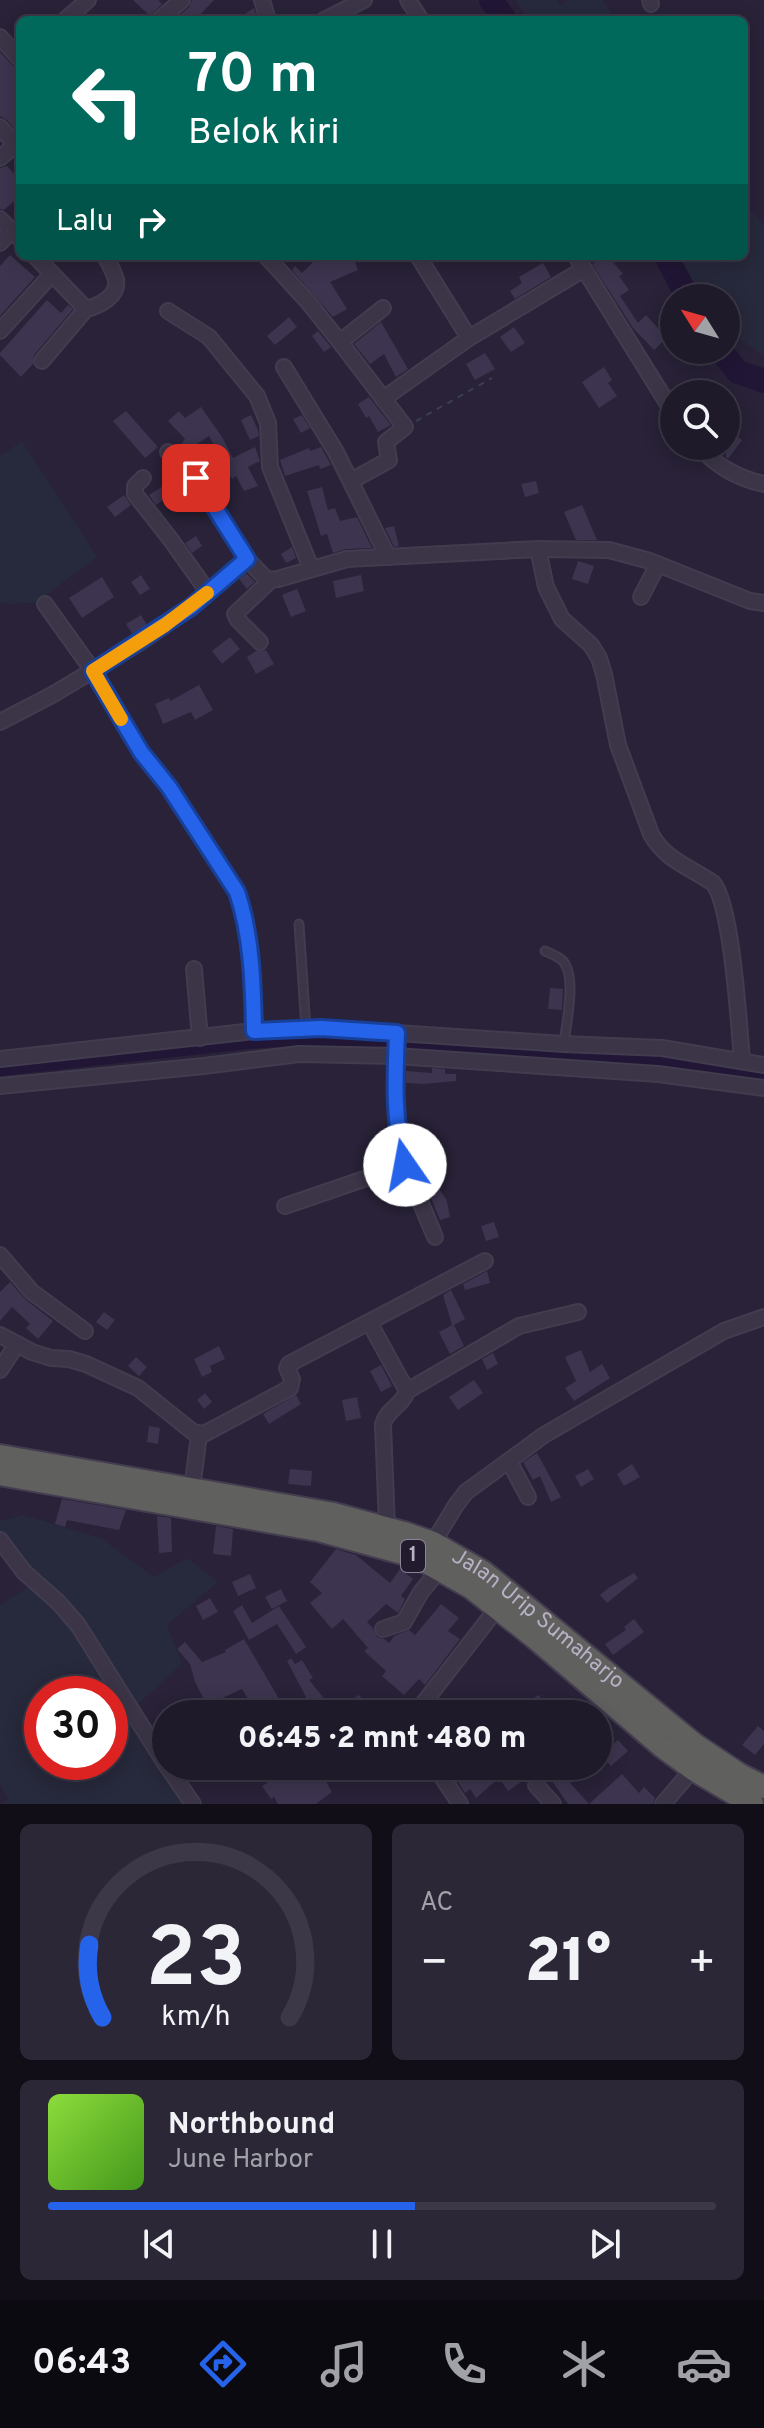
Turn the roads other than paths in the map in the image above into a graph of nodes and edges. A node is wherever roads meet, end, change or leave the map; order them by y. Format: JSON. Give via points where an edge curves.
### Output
{"nodes":[{"id":1,"x":88,"y":0,"type":"edge"},
{"id":2,"x":182,"y":0,"type":"edge"},
{"id":3,"x":364,"y":0,"type":"edge"},
{"id":4,"x":70,"y":16,"type":"edge"},
{"id":5,"x":164,"y":16,"type":"edge"},
{"id":6,"x":332,"y":16,"type":"edge"},
{"id":7,"x":0,"y":37,"type":"edge"},
{"id":8,"x":16,"y":55,"type":"edge"},
{"id":9,"x":0,"y":127,"type":"edge"},
{"id":10,"x":16,"y":142,"type":"edge"},
{"id":11,"x":0,"y":219,"type":"edge"},
{"id":12,"x":16,"y":235,"type":"edge"},
{"id":13,"x":0,"y":243,"type":"edge"},
{"id":14,"x":39,"y":260,"type":"edge"},
{"id":15,"x":107,"y":260,"type":"edge"},
{"id":16,"x":270,"y":260,"type":"edge"},
{"id":17,"x":420,"y":260,"type":"edge"},
{"id":18,"x":580,"y":262,"type":"edge"},
{"id":19,"x":52,"y":274,"type":"junction"},
{"id":20,"x":383,"y":308,"type":"dead end"},
{"id":21,"x":86,"y":309,"type":"junction"},
{"id":22,"x":168,"y":311,"type":"dead end"},
{"id":23,"x":0,"y":331,"type":"edge"},
{"id":24,"x":469,"y":338,"type":"junction"},
{"id":25,"x":340,"y":342,"type":"junction"},
{"id":26,"x":42,"y":361,"type":"dead end"},
{"id":27,"x":284,"y":367,"type":"dead end"},
{"id":28,"x":660,"y":391,"type":"edge"},
{"id":29,"x":383,"y":399,"type":"junction"},
{"id":30,"x":168,"y":452,"type":"dead end"},
{"id":31,"x":713,"y":460,"type":"edge"},
{"id":32,"x":143,"y":478,"type":"dead end"},
{"id":33,"x":351,"y":481,"type":"junction"},
{"id":34,"x":764,"y":484,"type":"edge"},
{"id":35,"x":538,"y":549,"type":"junction"},
{"id":36,"x":388,"y":557,"type":"junction"},
{"id":37,"x":247,"y":559,"type":"junction"},
{"id":38,"x":658,"y":564,"type":"junction"},
{"id":39,"x":311,"y":568,"type":"junction"},
{"id":40,"x":271,"y":580,"type":"junction"},
{"id":41,"x":208,"y":592,"type":"junction"},
{"id":42,"x":641,"y":597,"type":"dead end"},
{"id":43,"x":764,"y":603,"type":"edge"},
{"id":44,"x":45,"y":604,"type":"dead end"},
{"id":45,"x":260,"y":642,"type":"dead end"},
{"id":46,"x":93,"y":671,"type":"junction"},
{"id":47,"x":0,"y":722,"type":"edge"},
{"id":48,"x":299,"y":924,"type":"dead end"},
{"id":49,"x":545,"y":951,"type":"dead end"},
{"id":50,"x":194,"y":969,"type":"dead end"},
{"id":51,"x":306,"y":1029,"type":"junction"},
{"id":52,"x":254,"y":1031,"type":"junction"},
{"id":53,"x":200,"y":1038,"type":"junction"},
{"id":54,"x":564,"y":1044,"type":"junction"},
{"id":55,"x":396,"y":1045,"type":"junction"},
{"id":56,"x":0,"y":1059,"type":"edge"},
{"id":57,"x":742,"y":1060,"type":"junction"},
{"id":58,"x":660,"y":1062,"type":"junction"},
{"id":59,"x":764,"y":1065,"type":"edge"},
{"id":60,"x":0,"y":1086,"type":"edge"},
{"id":61,"x":764,"y":1088,"type":"edge"},
{"id":62,"x":405,"y":1165,"type":"junction"},
{"id":63,"x":285,"y":1206,"type":"dead end"},
{"id":64,"x":435,"y":1237,"type":"dead end"},
{"id":65,"x":0,"y":1255,"type":"edge"},
{"id":66,"x":485,"y":1261,"type":"dead end"},
{"id":67,"x":578,"y":1312,"type":"dead end"},
{"id":68,"x":764,"y":1317,"type":"edge"},
{"id":69,"x":369,"y":1322,"type":"junction"},
{"id":70,"x":85,"y":1331,"type":"dead end"},
{"id":71,"x":0,"y":1335,"type":"edge"},
{"id":72,"x":17,"y":1344,"type":"junction"},
{"id":73,"x":0,"y":1370,"type":"edge"},
{"id":74,"x":407,"y":1391,"type":"junction"},
{"id":75,"x":199,"y":1435,"type":"junction"},
{"id":76,"x":0,"y":1456,"type":"edge"},
{"id":77,"x":509,"y":1461,"type":"junction"},
{"id":78,"x":0,"y":1474,"type":"edge"},
{"id":79,"x":192,"y":1489,"type":"junction"},
{"id":80,"x":528,"y":1497,"type":"dead end"},
{"id":81,"x":387,"y":1528,"type":"junction"},
{"id":82,"x":0,"y":1540,"type":"edge"},
{"id":83,"x":433,"y":1543,"type":"junction"},
{"id":84,"x":440,"y":1569,"type":"junction"},
{"id":85,"x":498,"y":1607,"type":"junction"},
{"id":86,"x":383,"y":1629,"type":"dead end"},
{"id":87,"x":426,"y":1700,"type":"edge"},
{"id":88,"x":152,"y":1743,"type":"edge"},
{"id":89,"x":693,"y":1769,"type":"junction"},
{"id":90,"x":176,"y":1780,"type":"edge"},
{"id":91,"x":444,"y":1780,"type":"edge"},
{"id":92,"x":536,"y":1785,"type":"dead end"},
{"id":93,"x":764,"y":1787,"type":"edge"},
{"id":94,"x":193,"y":1804,"type":"edge"},
{"id":95,"x":460,"y":1804,"type":"edge"},
{"id":96,"x":553,"y":1804,"type":"edge"},
{"id":97,"x":663,"y":1804,"type":"edge"},
{"id":98,"x":752,"y":1804,"type":"edge"}],
"edges":[{"from":1,"to":4,"type":"street"},
{"from":2,"to":5,"type":"street"},
{"from":3,"to":6,"type":"street"},
{"from":7,"to":8,"type":"street"},
{"from":9,"to":10,"type":"street"},
{"from":11,"to":12,"type":"street"},
{"from":12,"to":13,"type":"street"},
{"from":14,"to":19,"type":"street"},
{"from":15,"to":21,"type":"street","via":[[116,288],[98,307]]},
{"from":16,"to":25,"type":"street"},
{"from":17,"to":24,"type":"street"},
{"from":18,"to":24,"type":"street","via":[[564,281]]},
{"from":18,"to":28,"type":"street"},
{"from":19,"to":21,"type":"street"},
{"from":19,"to":23,"type":"street"},
{"from":20,"to":25,"type":"street"},
{"from":21,"to":26,"type":"street"},
{"from":22,"to":39,"type":"street","via":[[209,337],[257,396],[268,423],[270,467]]},
{"from":24,"to":29,"type":"street"},
{"from":25,"to":29,"type":"street"},
{"from":27,"to":33,"type":"street"},
{"from":29,"to":33,"type":"street","via":[[405,427],[386,442],[389,460]]},
{"from":30,"to":37,"type":"street","via":[[196,478]]},
{"from":31,"to":34,"type":"street","via":[[733,474]]},
{"from":32,"to":41,"type":"street","via":[[135,494]]},
{"from":33,"to":36,"type":"street"},
{"from":35,"to":36,"type":"street"},
{"from":35,"to":38,"type":"street","via":[[609,550]]},
{"from":35,"to":57,"type":"street","via":[[546,587],[562,619],[599,658],[618,745],[658,848],[719,889]]},
{"from":36,"to":39,"type":"street"},
{"from":37,"to":40,"type":"street"},
{"from":37,"to":41,"type":"street"},
{"from":38,"to":42,"type":"street"},
{"from":38,"to":43,"type":"street"},
{"from":39,"to":40,"type":"street"},
{"from":40,"to":45,"type":"street","via":[[235,614]]},
{"from":41,"to":46,"type":"street"},
{"from":44,"to":46,"type":"street"},
{"from":46,"to":47,"type":"street"},
{"from":46,"to":52,"type":"street","via":[[141,752],[237,892],[251,964]]},
{"from":48,"to":51,"type":"lane"},
{"from":49,"to":54,"type":"lane","via":[[563,961],[569,974]]},
{"from":50,"to":53,"type":"street"},
{"from":51,"to":52,"type":"street"},
{"from":51,"to":55,"type":"street"},
{"from":52,"to":53,"type":"street"},
{"from":53,"to":56,"type":"street"},
{"from":54,"to":55,"type":"street"},
{"from":54,"to":58,"type":"street"},
{"from":55,"to":58,"type":"street"},
{"from":55,"to":60,"type":"street"},
{"from":55,"to":62,"type":"street","via":[[396,1122]]},
{"from":57,"to":58,"type":"street"},
{"from":57,"to":59,"type":"street"},
{"from":58,"to":61,"type":"street"},
{"from":62,"to":63,"type":"street"},
{"from":62,"to":64,"type":"street"},
{"from":65,"to":70,"type":"street","via":[[32,1292]]},
{"from":66,"to":69,"type":"street"},
{"from":67,"to":74,"type":"street","via":[[511,1330]]},
{"from":68,"to":77,"type":"street","via":[[724,1331],[544,1435]]},
{"from":69,"to":74,"type":"street"},
{"from":69,"to":75,"type":"street","via":[[289,1364],[290,1388]]},
{"from":71,"to":72,"type":"street"},
{"from":72,"to":73,"type":"street"},
{"from":72,"to":75,"type":"street","via":[[128,1382]]},
{"from":74,"to":81,"type":"street","via":[[383,1424]]},
{"from":75,"to":79,"type":"street"},
{"from":76,"to":79,"type":"highway","name":"Jalan Urip Sumaharjo","number":"1"},
{"from":77,"to":80,"type":"street"},
{"from":77,"to":83,"type":"street","via":[[466,1492]]},
{"from":78,"to":84,"type":"highway","name":"Jalan Urip Sumaharjo","number":"1","via":[[331,1533],[399,1551]]},
{"from":79,"to":81,"type":"highway","name":"Jalan Urip Sumaharjo","number":"1"},
{"from":81,"to":83,"type":"highway","name":"Jalan Urip Sumaharjo","number":"1"},
{"from":82,"to":88,"type":"street","via":[[78,1625]]},
{"from":83,"to":93,"type":"highway","name":"Jalan Urip Sumaharjo","number":"1","via":[[483,1572],[695,1745]]},
{"from":84,"to":85,"type":"highway","name":"Jalan Urip Sumaharjo","number":"1"},
{"from":84,"to":86,"type":"street","via":[[404,1622]]},
{"from":85,"to":87,"type":"street"},
{"from":85,"to":89,"type":"highway","name":"Jalan Urip Sumaharjo","number":"1"},
{"from":89,"to":97,"type":"street"},
{"from":89,"to":98,"type":"highway","name":"Jalan Urip Sumaharjo","number":"1"},
{"from":90,"to":94,"type":"street"},
{"from":91,"to":95,"type":"street"},
{"from":92,"to":96,"type":"street"}]}
